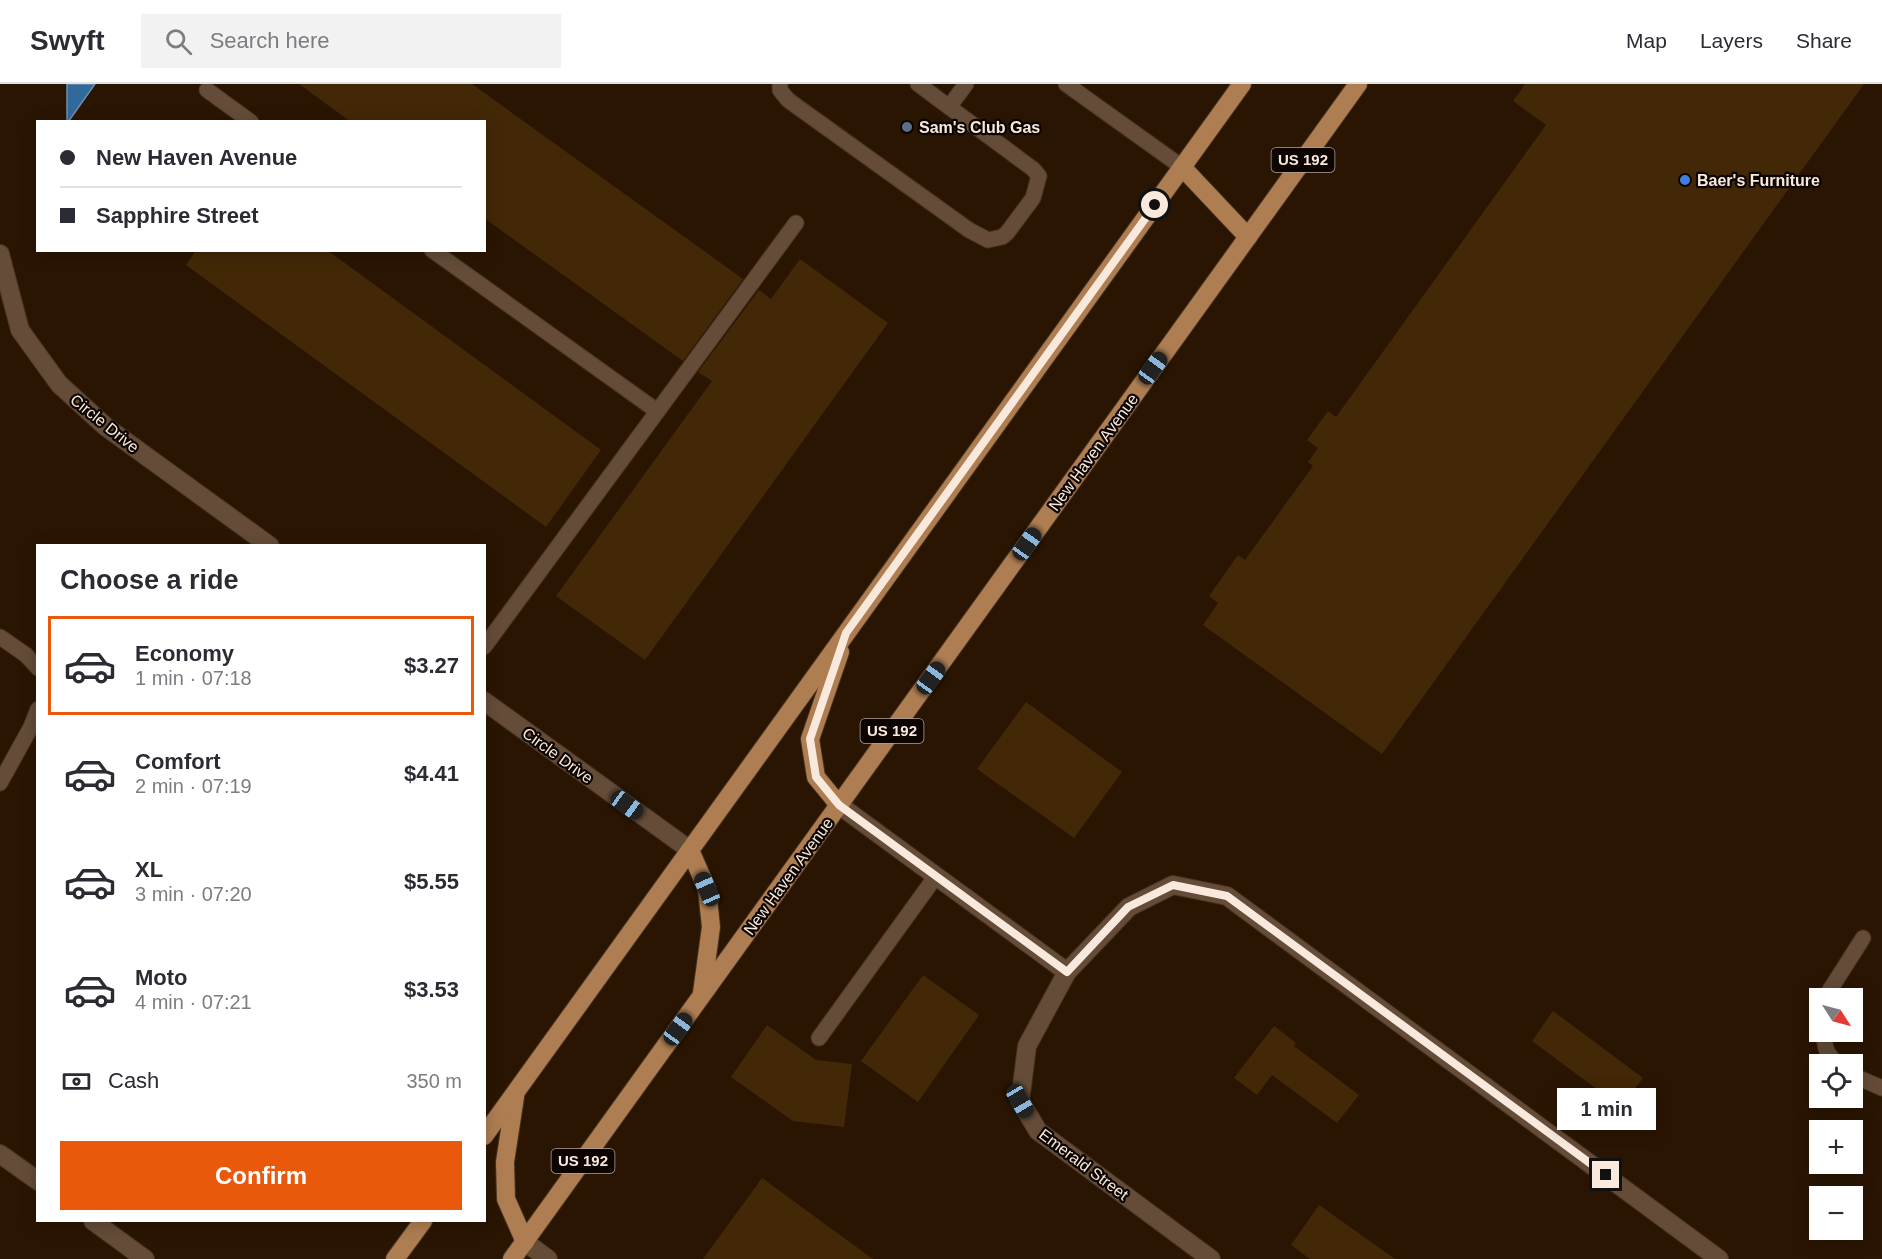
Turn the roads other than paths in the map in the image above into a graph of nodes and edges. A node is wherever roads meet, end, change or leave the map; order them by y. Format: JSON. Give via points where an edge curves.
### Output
{"nodes":[{"id":1,"x":780,"y":84,"type":"edge"},
{"id":2,"x":918,"y":84,"type":"edge"},
{"id":3,"x":966,"y":84,"type":"edge"},
{"id":4,"x":1066,"y":84,"type":"edge"},
{"id":5,"x":1242,"y":84,"type":"edge"},
{"id":6,"x":1358,"y":84,"type":"edge"},
{"id":7,"x":207,"y":90,"type":"dead end"},
{"id":8,"x":949,"y":107,"type":"junction"},
{"id":9,"x":247,"y":120,"type":"edge"},
{"id":10,"x":1182,"y":166,"type":"junction"},
{"id":11,"x":796,"y":223,"type":"dead end"},
{"id":12,"x":1248,"y":237,"type":"junction"},
{"id":13,"x":435,"y":252,"type":"edge"},
{"id":14,"x":0,"y":254,"type":"edge"},
{"id":15,"x":657,"y":411,"type":"junction"},
{"id":16,"x":267,"y":544,"type":"edge"},
{"id":17,"x":846,"y":633,"type":"junction"},
{"id":18,"x":0,"y":637,"type":"edge"},
{"id":19,"x":486,"y":645,"type":"edge"},
{"id":20,"x":36,"y":666,"type":"edge"},
{"id":21,"x":486,"y":702,"type":"edge"},
{"id":22,"x":36,"y":714,"type":"edge"},
{"id":23,"x":0,"y":783,"type":"edge"},
{"id":24,"x":839,"y":805,"type":"junction"},
{"id":25,"x":690,"y":850,"type":"junction"},
{"id":26,"x":936,"y":876,"type":"junction"},
{"id":27,"x":1863,"y":938,"type":"dead end"},
{"id":28,"x":1067,"y":972,"type":"junction"},
{"id":29,"x":1831,"y":988,"type":"edge"},
{"id":30,"x":702,"y":995,"type":"junction"},
{"id":31,"x":819,"y":1038,"type":"dead end"},
{"id":32,"x":1863,"y":1080,"type":"edge"},
{"id":33,"x":1882,"y":1088,"type":"edge"},
{"id":34,"x":516,"y":1092,"type":"junction"},
{"id":35,"x":486,"y":1133,"type":"edge"},
{"id":36,"x":1,"y":1157,"type":"edge"},
{"id":37,"x":36,"y":1180,"type":"edge"},
{"id":38,"x":94,"y":1222,"type":"edge"},
{"id":39,"x":422,"y":1222,"type":"edge"},
{"id":40,"x":525,"y":1242,"type":"junction"},
{"id":41,"x":145,"y":1259,"type":"edge"},
{"id":42,"x":395,"y":1259,"type":"edge"},
{"id":43,"x":512,"y":1259,"type":"edge"},
{"id":44,"x":548,"y":1259,"type":"edge"},
{"id":45,"x":1211,"y":1259,"type":"edge"},
{"id":46,"x":1719,"y":1259,"type":"edge"}],
"edges":[{"from":1,"to":8,"type":"lane","via":[[788,100],[969,230],[988,240],[1002,237],[1033,198],[1039,176]]},
{"from":2,"to":8,"type":"lane"},
{"from":3,"to":8,"type":"lane"},
{"from":4,"to":10,"type":"lane"},
{"from":5,"to":10,"type":"main road"},
{"from":6,"to":12,"type":"main road","name":"New Haven Avenue","number":"US 192"},
{"from":7,"to":9,"type":"lane"},
{"from":10,"to":12,"type":"main road"},
{"from":10,"to":17,"type":"main road"},
{"from":11,"to":15,"type":"lane"},
{"from":12,"to":24,"type":"main road","name":"New Haven Avenue","number":"US 192"},
{"from":13,"to":15,"type":"lane"},
{"from":14,"to":16,"type":"street","name":"Circle Drive","via":[[20,330],[59,384],[106,427]]},
{"from":15,"to":19,"type":"lane"},
{"from":17,"to":24,"type":"main road","via":[[810,739],[816,777]]},
{"from":17,"to":25,"type":"main road"},
{"from":18,"to":20,"type":"lane"},
{"from":21,"to":25,"type":"street","name":"Circle Drive"},
{"from":22,"to":23,"type":"lane"},
{"from":24,"to":26,"type":"street"},
{"from":24,"to":30,"type":"main road","name":"New Haven Avenue","number":"US 192"},
{"from":25,"to":30,"type":"main road","via":[[707,889],[710,917]]},
{"from":25,"to":34,"type":"main road"},
{"from":26,"to":28,"type":"street"},
{"from":26,"to":31,"type":"lane"},
{"from":27,"to":29,"type":"lane"},
{"from":28,"to":45,"type":"street","name":"Emerald Street","via":[[1027,1046],[1020,1101],[1038,1131]]},
{"from":28,"to":46,"type":"street","name":"Emerald Street","via":[[1128,907],[1173,885],[1227,896]]},
{"from":30,"to":40,"type":"main road","name":"New Haven Avenue","number":"US 192"},
{"from":32,"to":33,"type":"lane"},
{"from":34,"to":35,"type":"main road"},
{"from":34,"to":40,"type":"main road","via":[[505,1162],[506,1199]]},
{"from":36,"to":37,"type":"street"},
{"from":38,"to":41,"type":"street"},
{"from":39,"to":42,"type":"main road"},
{"from":40,"to":43,"type":"main road","name":"New Haven Avenue","number":"US 192"},
{"from":40,"to":44,"type":"street"}]}
